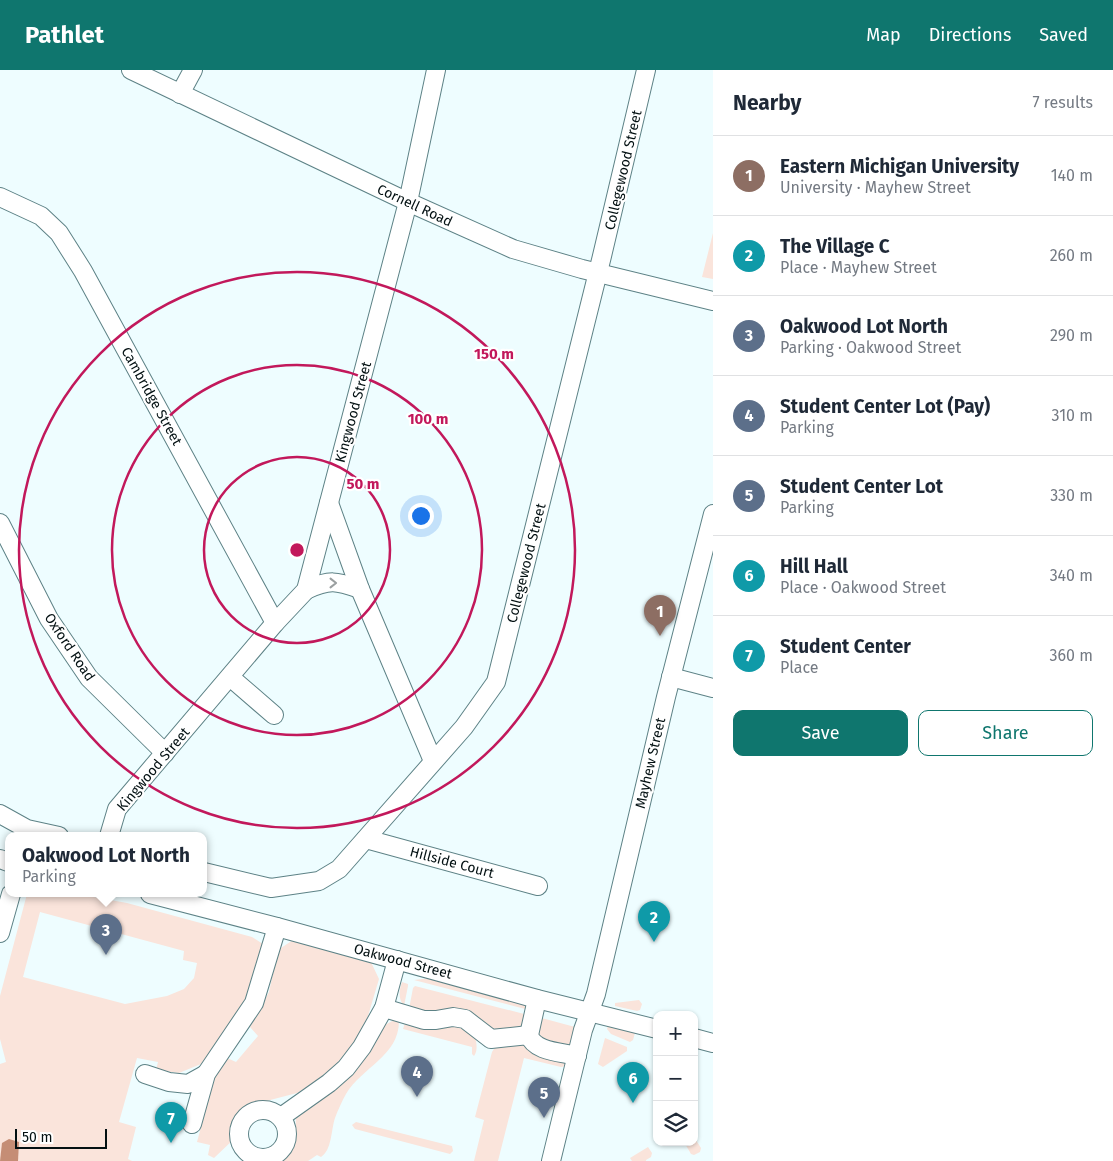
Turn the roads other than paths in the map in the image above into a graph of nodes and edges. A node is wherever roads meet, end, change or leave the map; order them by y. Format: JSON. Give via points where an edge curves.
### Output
{"nodes":[{"id":1,"x":130,"y":70,"type":"edge"},
{"id":2,"x":193,"y":70,"type":"edge"},
{"id":3,"x":436,"y":70,"type":"edge"},
{"id":4,"x":646,"y":70,"type":"edge"},
{"id":5,"x":180,"y":94,"type":"junction"},
{"id":6,"x":0,"y":197,"type":"edge"},
{"id":7,"x":408,"y":202,"type":"junction"},
{"id":8,"x":598,"y":272,"type":"junction"},
{"id":9,"x":713,"y":301,"type":"edge"},
{"id":10,"x":329,"y":504,"type":"junction"},
{"id":11,"x":713,"y":514,"type":"edge"},
{"id":12,"x":0,"y":523,"type":"edge"},
{"id":13,"x":360,"y":589,"type":"junction"},
{"id":14,"x":306,"y":590,"type":"junction"},
{"id":15,"x":275,"y":623,"type":"junction"},
{"id":16,"x":230,"y":677,"type":"junction"},
{"id":17,"x":671,"y":677,"type":"junction"},
{"id":18,"x":713,"y":688,"type":"edge"},
{"id":19,"x":274,"y":715,"type":"dead end"},
{"id":20,"x":165,"y":753,"type":"junction"},
{"id":21,"x":433,"y":761,"type":"junction"},
{"id":22,"x":0,"y":814,"type":"edge"},
{"id":23,"x":41,"y":832,"type":"edge"},
{"id":24,"x":110,"y":832,"type":"edge"},
{"id":25,"x":366,"y":839,"type":"junction"},
{"id":26,"x":207,"y":873,"type":"edge"},
{"id":27,"x":538,"y":886,"type":"dead end"},
{"id":28,"x":10,"y":897,"type":"edge"},
{"id":29,"x":162,"y":897,"type":"edge"},
{"id":30,"x":277,"y":927,"type":"junction"},
{"id":31,"x":0,"y":933,"type":"edge"},
{"id":32,"x":397,"y":960,"type":"junction"},
{"id":33,"x":538,"y":999,"type":"junction"},
{"id":34,"x":384,"y":1008,"type":"junction"},
{"id":35,"x":589,"y":1012,"type":"junction"},
{"id":36,"x":653,"y":1028,"type":"edge"},
{"id":37,"x":529,"y":1035,"type":"junction"},
{"id":38,"x":698,"y":1039,"type":"edge"},
{"id":39,"x":713,"y":1043,"type":"edge"},
{"id":40,"x":577,"y":1056,"type":"junction"},
{"id":41,"x":145,"y":1074,"type":"dead end"},
{"id":42,"x":206,"y":1074,"type":"junction"},
{"id":43,"x":281,"y":1117,"type":"dead end"},
{"id":44,"x":192,"y":1124,"type":"dead end"},
{"id":45,"x":551,"y":1161,"type":"edge"}],
"edges":[{"from":1,"to":5,"type":"street","name":"Cornell Road"},
{"from":2,"to":5,"type":"street"},
{"from":3,"to":7,"type":"street","name":"Kingwood Street"},
{"from":4,"to":8,"type":"street","name":"Collegewood Street"},
{"from":5,"to":7,"type":"street","name":"Cornell Road"},
{"from":6,"to":15,"type":"street","name":"Cambridge Street","via":[[42,216],[59,233],[83,271]]},
{"from":7,"to":8,"type":"street","name":"Cornell Road","via":[[513,249]]},
{"from":7,"to":10,"type":"street","name":"Kingwood Street"},
{"from":8,"to":9,"type":"street","name":"Cornell Road"},
{"from":8,"to":21,"type":"street","name":"Collegewood Street","via":[[496,682],[464,727]]},
{"from":10,"to":13,"type":"street"},
{"from":10,"to":14,"type":"street","name":"Kingwood Street"},
{"from":11,"to":17,"type":"street","name":"Mayhew Street"},
{"from":12,"to":20,"type":"street","name":"Oxford Road","via":[[49,619],[89,678]]},
{"from":14,"to":13,"type":"street","one_way":true,"via":[[328,582]]},
{"from":13,"to":21,"type":"street"},
{"from":14,"to":15,"type":"street","name":"Kingwood Street"},
{"from":15,"to":16,"type":"street","name":"Kingwood Street"},
{"from":16,"to":19,"type":"street"},
{"from":16,"to":20,"type":"street","name":"Kingwood Street"},
{"from":17,"to":18,"type":"street"},
{"from":17,"to":35,"type":"street","name":"Mayhew Street","via":[[596,994]]},
{"from":20,"to":24,"type":"street","name":"Kingwood Street","via":[[117,809]]},
{"from":21,"to":25,"type":"street","name":"Collegewood Street"},
{"from":22,"to":23,"type":"street","via":[[27,829]]},
{"from":25,"to":26,"type":"street","name":"Collegewood Street","via":[[339,869],[319,881],[305,884],[271,888]]},
{"from":25,"to":27,"type":"street","name":"Hillside Court"},
{"from":28,"to":31,"type":"street"},
{"from":29,"to":30,"type":"street","name":"Oakwood Street"},
{"from":30,"to":32,"type":"street","name":"Oakwood Street"},
{"from":30,"to":42,"type":"street","via":[[254,1003]]},
{"from":32,"to":33,"type":"street","name":"Oakwood Street"},
{"from":32,"to":34,"type":"street"},
{"from":33,"to":35,"type":"street","name":"Oakwood Street"},
{"from":33,"to":37,"type":"street"},
{"from":34,"to":37,"type":"street","via":[[424,1020],[459,1018],[470,1022],[487,1038]]},
{"from":34,"to":43,"type":"street","via":[[346,1068]]},
{"from":35,"to":36,"type":"street","name":"Oakwood Street"},
{"from":35,"to":40,"type":"street","name":"Mayhew Street"},
{"from":37,"to":40,"type":"street","via":[[540,1047]]},
{"from":38,"to":39,"type":"street"},
{"from":40,"to":45,"type":"street"},
{"from":41,"to":42,"type":"street","via":[[188,1084]]},
{"from":42,"to":44,"type":"street"}]}
